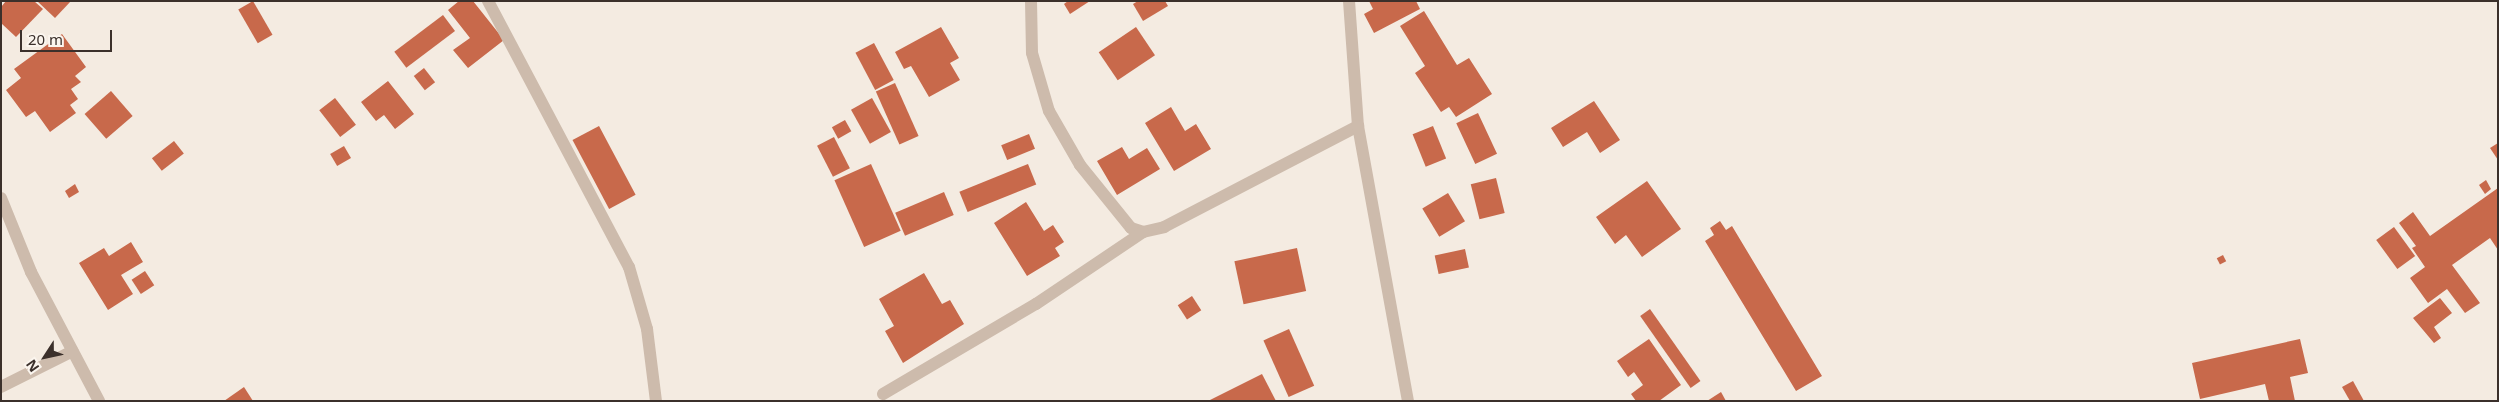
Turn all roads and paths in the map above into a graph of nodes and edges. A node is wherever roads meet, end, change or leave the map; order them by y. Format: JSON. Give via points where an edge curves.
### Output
{"nodes":[{"id":1,"x":488,"y":1,"type":"edge"},
{"id":2,"x":1031,"y":1,"type":"edge"},
{"id":3,"x":1349,"y":1,"type":"edge"},
{"id":4,"x":1358,"y":126,"type":"junction"},
{"id":5,"x":1,"y":198,"type":"edge"},
{"id":6,"x":1143,"y":232,"type":"junction"},
{"id":7,"x":73,"y":351,"type":"junction"},
{"id":8,"x":1,"y":388,"type":"edge"},
{"id":9,"x":883,"y":394,"type":"dead end"},
{"id":10,"x":99,"y":401,"type":"edge"},
{"id":11,"x":656,"y":401,"type":"edge"},
{"id":12,"x":1408,"y":401,"type":"edge"}],
"edges":[{"from":1,"to":11,"type":"street","via":[[629,267],[647,329]]},
{"from":2,"to":6,"type":"street","via":[[1032,53],[1049,111],[1080,165],[1112,208],[1131,228]]},
{"from":3,"to":4,"type":"street"},
{"from":4,"to":6,"type":"street","via":[[1164,228]]},
{"from":4,"to":12,"type":"street"},
{"from":5,"to":7,"type":"street","via":[[31,272]]},
{"from":6,"to":9,"type":"street","via":[[1036,304]]},
{"from":7,"to":8,"type":"street"},
{"from":7,"to":10,"type":"street"}]}
